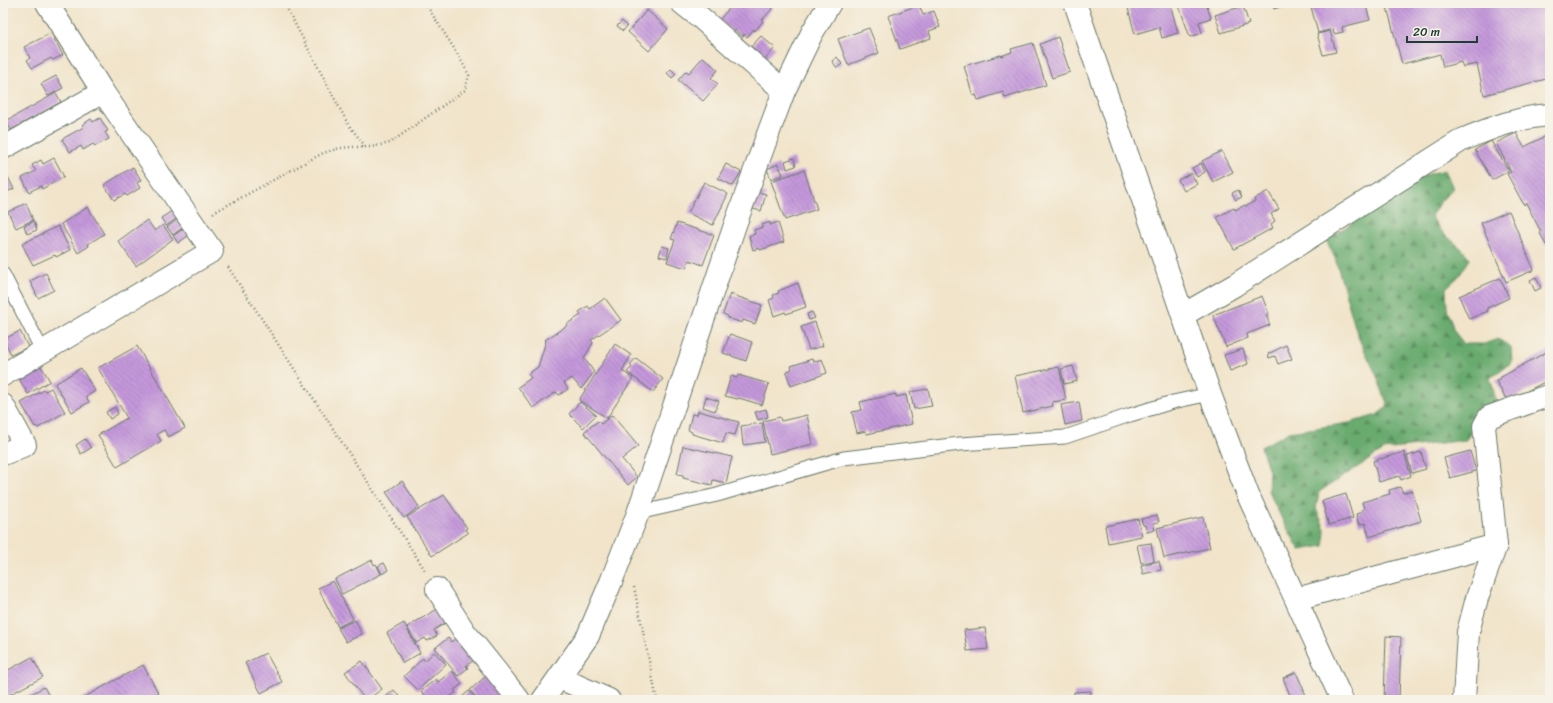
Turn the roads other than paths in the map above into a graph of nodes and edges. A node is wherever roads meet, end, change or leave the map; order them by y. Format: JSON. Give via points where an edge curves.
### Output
{"nodes":[{"id":1,"x":47,"y":3,"type":"edge"},
{"id":2,"x":682,"y":3,"type":"edge"},
{"id":3,"x":830,"y":3,"type":"edge"},
{"id":4,"x":1075,"y":3,"type":"edge"},
{"id":5,"x":784,"y":91,"type":"junction"},
{"id":6,"x":103,"y":92,"type":"junction"},
{"id":7,"x":1550,"y":115,"type":"edge"},
{"id":8,"x":3,"y":148,"type":"edge"},
{"id":9,"x":3,"y":274,"type":"edge"},
{"id":10,"x":1183,"y":315,"type":"junction"},
{"id":11,"x":43,"y":352,"type":"junction"},
{"id":12,"x":3,"y":375,"type":"edge"},
{"id":13,"x":1210,"y":394,"type":"junction"},
{"id":14,"x":1550,"y":395,"type":"edge"},
{"id":15,"x":3,"y":405,"type":"edge"},
{"id":16,"x":3,"y":454,"type":"edge"},
{"id":17,"x":638,"y":513,"type":"junction"},
{"id":18,"x":1496,"y":545,"type":"junction"},
{"id":19,"x":438,"y":589,"type":"road end"},
{"id":20,"x":1296,"y":599,"type":"junction"},
{"id":21,"x":560,"y":678,"type":"junction"},
{"id":22,"x":519,"y":700,"type":"edge"},
{"id":23,"x":543,"y":700,"type":"edge"},
{"id":24,"x":609,"y":700,"type":"edge"},
{"id":25,"x":1342,"y":700,"type":"edge"},
{"id":26,"x":1464,"y":700,"type":"edge"}],
"edges":[{"from":1,"to":6,"type":"street"},
{"from":2,"to":5,"type":"street"},
{"from":3,"to":5,"type":"street","via":[[812,33]]},
{"from":4,"to":10,"type":"street"},
{"from":5,"to":17,"type":"street","via":[[735,225]]},
{"from":6,"to":8,"type":"street"},
{"from":6,"to":11,"type":"street","via":[[212,251]]},
{"from":7,"to":10,"type":"street","via":[[1530,116],[1462,140],[1235,285]]},
{"from":9,"to":11,"type":"lane"},
{"from":10,"to":13,"type":"street"},
{"from":11,"to":12,"type":"street"},
{"from":13,"to":17,"type":"lane","via":[[1173,402],[1065,437],[960,444],[844,458],[717,495]]},
{"from":13,"to":20,"type":"street","via":[[1248,495]]},
{"from":14,"to":18,"type":"street","via":[[1489,417],[1484,426]]},
{"from":15,"to":16,"type":"street","via":[[25,445]]},
{"from":17,"to":21,"type":"street","via":[[588,636]]},
{"from":18,"to":20,"type":"street"},
{"from":18,"to":26,"type":"street","via":[[1468,632]]},
{"from":19,"to":22,"type":"street","via":[[464,631]]},
{"from":20,"to":25,"type":"street"},
{"from":21,"to":23,"type":"street"},
{"from":21,"to":24,"type":"street"}]}
